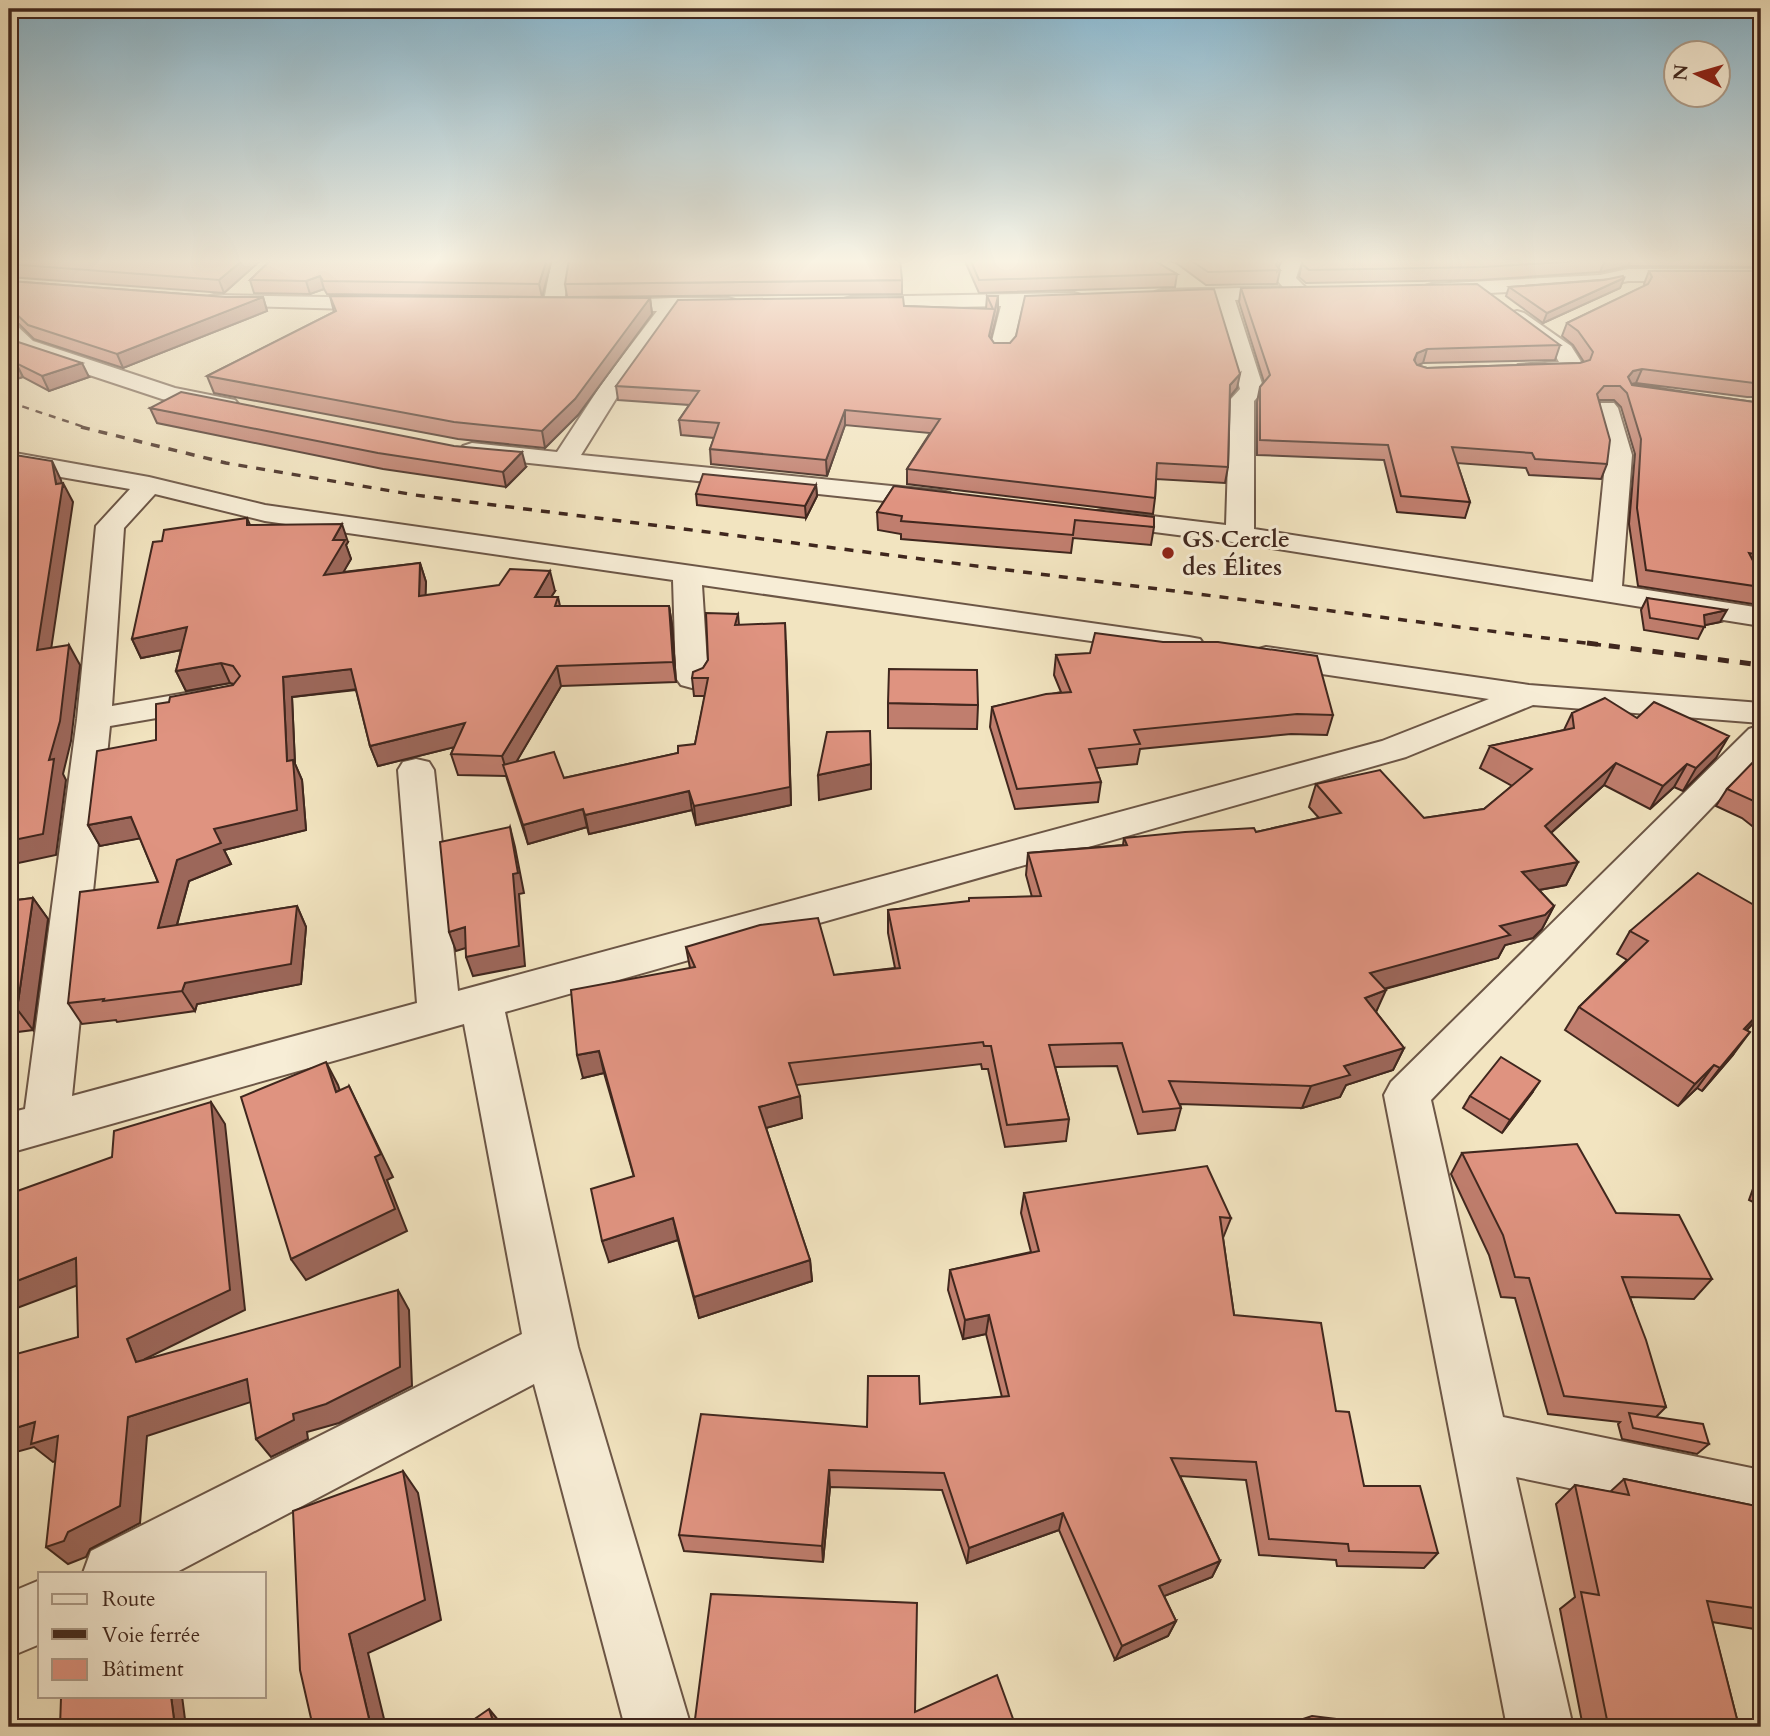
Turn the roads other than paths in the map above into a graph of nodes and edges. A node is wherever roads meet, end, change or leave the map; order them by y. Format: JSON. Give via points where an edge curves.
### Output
{"nodes":[{"id":1,"x":19,"y":340,"type":"edge"},
{"id":2,"x":646,"y":340,"type":"edge"},
{"id":3,"x":1003,"y":340,"type":"edge"},
{"id":4,"x":1231,"y":340,"type":"edge"},
{"id":5,"x":1549,"y":340,"type":"edge"},
{"id":6,"x":1001,"y":349,"type":"edge"},
{"id":7,"x":1505,"y":370,"type":"edge"},
{"id":8,"x":1606,"y":408,"type":"dead end"},
{"id":9,"x":252,"y":410,"type":"edge"},
{"id":10,"x":444,"y":447,"type":"edge"},
{"id":11,"x":9,"y":460,"type":"edge"},
{"id":12,"x":565,"y":460,"type":"junction"},
{"id":13,"x":149,"y":485,"type":"junction"},
{"id":14,"x":970,"y":503,"type":"edge"},
{"id":15,"x":1078,"y":516,"type":"edge"},
{"id":16,"x":1240,"y":535,"type":"junction"},
{"id":17,"x":687,"y":573,"type":"junction"},
{"id":18,"x":1607,"y":593,"type":"junction"},
{"id":19,"x":1761,"y":617,"type":"edge"},
{"id":20,"x":692,"y":678,"type":"edge"},
{"id":21,"x":1529,"y":695,"type":"junction"},
{"id":22,"x":229,"y":696,"type":"edge"},
{"id":23,"x":1761,"y":713,"type":"edge"},
{"id":24,"x":94,"y":719,"type":"junction"},
{"id":25,"x":1761,"y":736,"type":"edge"},
{"id":26,"x":416,"y":770,"type":"dead end"},
{"id":27,"x":460,"y":1008,"type":"junction"},
{"id":28,"x":27,"y":1128,"type":"edge"},
{"id":29,"x":551,"y":1347,"type":"junction"},
{"id":30,"x":1480,"y":1441,"type":"junction"},
{"id":31,"x":1761,"y":1499,"type":"edge"},
{"id":32,"x":115,"y":1572,"type":"edge"},
{"id":33,"x":38,"y":1612,"type":"edge"},
{"id":34,"x":9,"y":1626,"type":"edge"},
{"id":35,"x":658,"y":1727,"type":"edge"},
{"id":36,"x":1540,"y":1727,"type":"edge"}],
"edges":[{"from":1,"to":9,"type":"street","via":[[170,394]]},
{"from":2,"to":12,"type":"street"},
{"from":3,"to":6,"type":"street"},
{"from":4,"to":16,"type":"street","via":[[1252,390],[1242,400]]},
{"from":5,"to":7,"type":"street","via":[[1574,368]]},
{"from":8,"to":18,"type":"street","via":[[1619,455]]},
{"from":10,"to":12,"type":"street"},
{"from":11,"to":13,"type":"street"},
{"from":12,"to":14,"type":"street"},
{"from":13,"to":17,"type":"street","via":[[265,513]]},
{"from":13,"to":24,"type":"street","via":[[110,526]]},
{"from":15,"to":16,"type":"street"},
{"from":16,"to":18,"type":"street"},
{"from":17,"to":20,"type":"street"},
{"from":17,"to":21,"type":"street"},
{"from":18,"to":19,"type":"street"},
{"from":21,"to":23,"type":"street"},
{"from":21,"to":27,"type":"street","via":[[1394,749]]},
{"from":22,"to":24,"type":"street"},
{"from":24,"to":28,"type":"street"},
{"from":25,"to":30,"type":"street","via":[[1407,1095]]},
{"from":26,"to":27,"type":"street"},
{"from":27,"to":28,"type":"street"},
{"from":27,"to":29,"type":"street"},
{"from":29,"to":32,"type":"street"},
{"from":29,"to":35,"type":"street"},
{"from":30,"to":31,"type":"street"},
{"from":30,"to":36,"type":"street"},
{"from":33,"to":34,"type":"street"}]}
